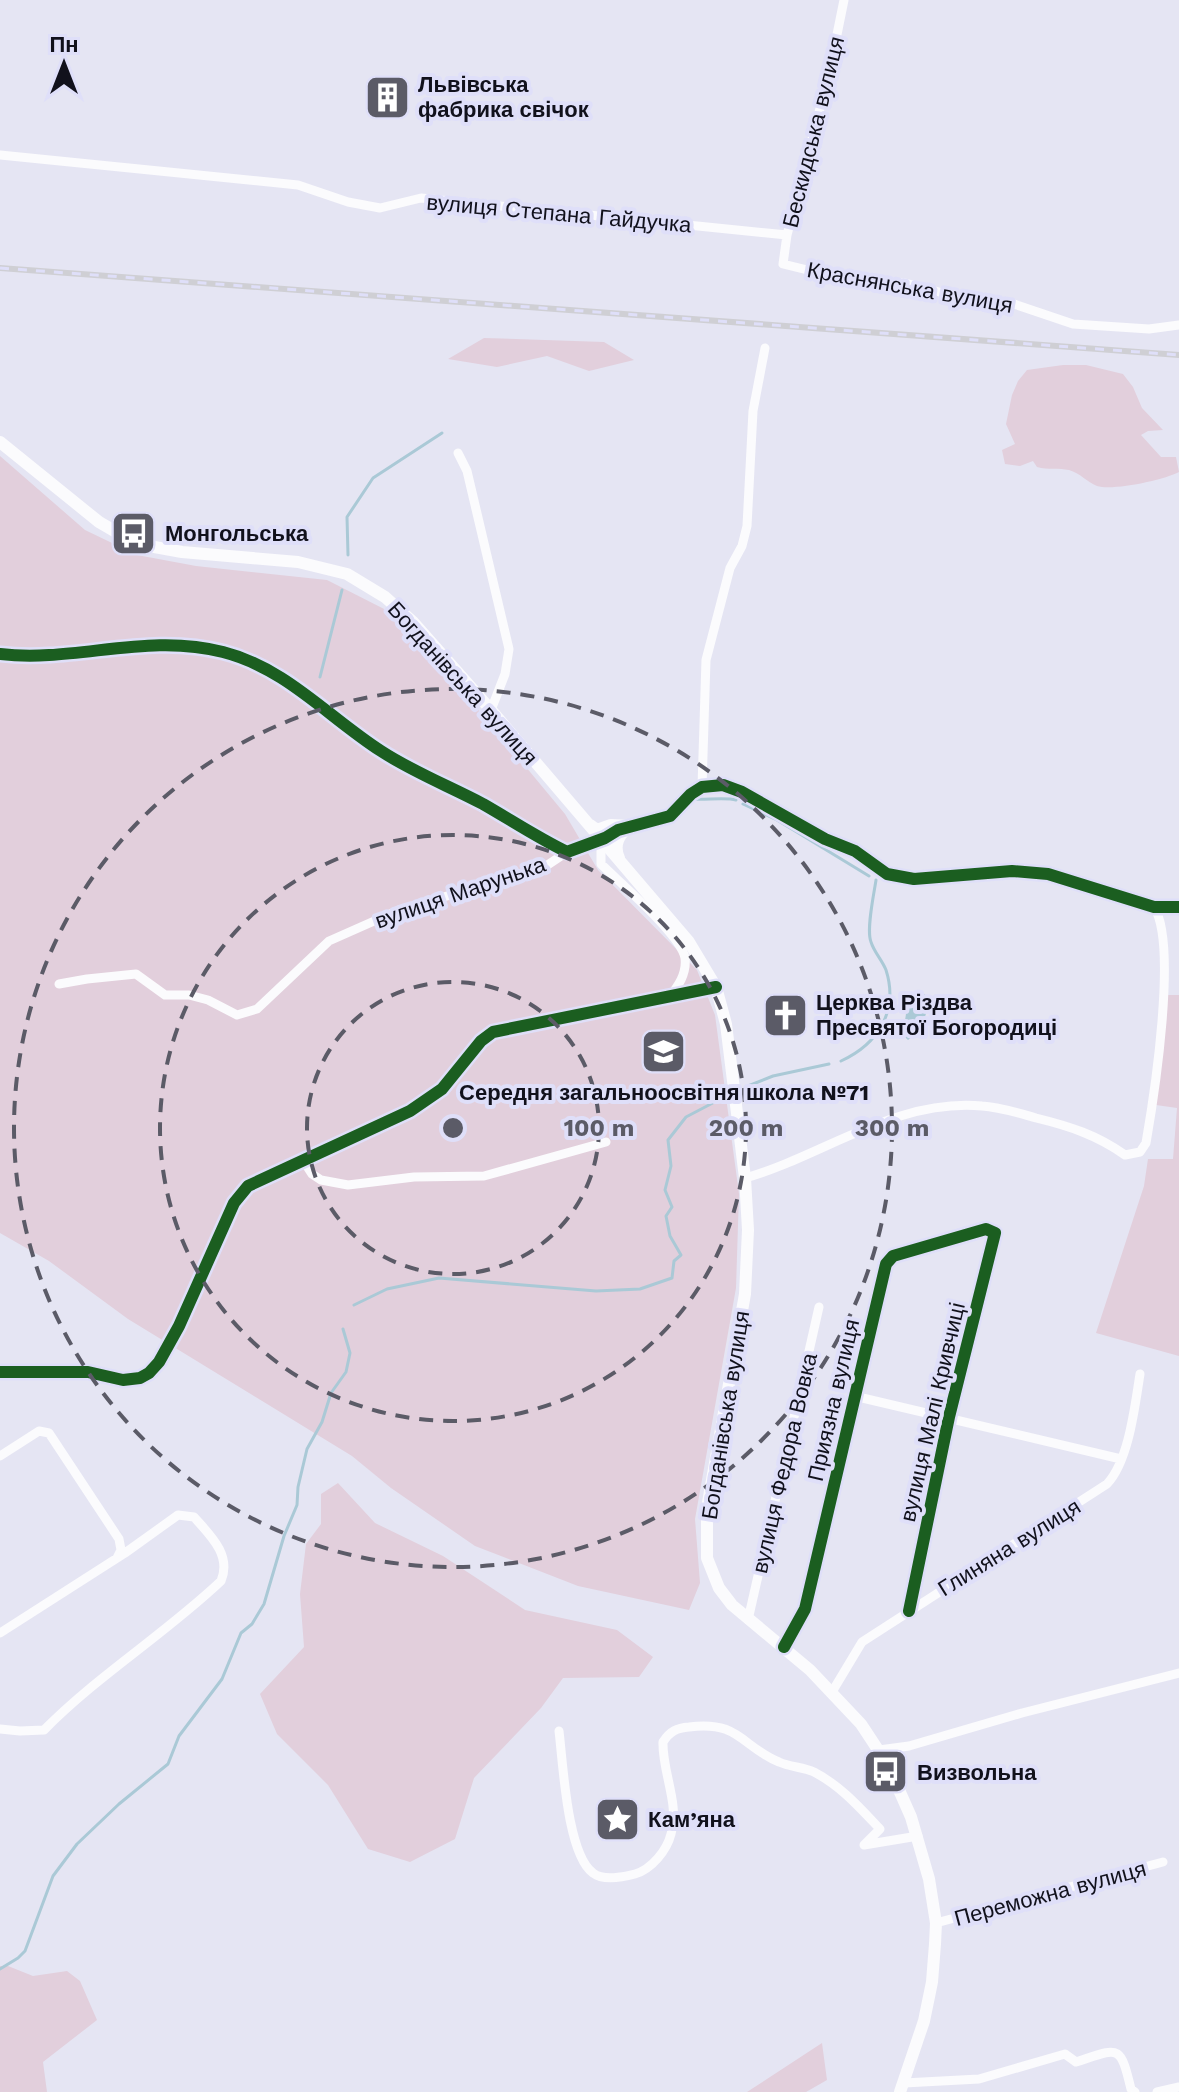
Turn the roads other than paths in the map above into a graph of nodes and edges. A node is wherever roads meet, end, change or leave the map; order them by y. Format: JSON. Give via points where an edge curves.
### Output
{"nodes":[{"id":1,"x":844,"y":0,"type":"edge"},
{"id":2,"x":0,"y":155,"type":"edge"},
{"id":3,"x":787,"y":235,"type":"junction"},
{"id":4,"x":783,"y":264,"type":"joint"},
{"id":5,"x":1179,"y":325,"type":"edge"},
{"id":6,"x":765,"y":348,"type":"dead end"},
{"id":7,"x":0,"y":442,"type":"edge"},
{"id":8,"x":458,"y":453,"type":"dead end"},
{"id":9,"x":0,"y":654,"type":"edge"},
{"id":10,"x":491,"y":710,"type":"junction"},
{"id":11,"x":702,"y":787,"type":"junction"},
{"id":12,"x":587,"y":824,"type":"junction"},
{"id":13,"x":631,"y":826,"type":"junction"},
{"id":14,"x":601,"y":839,"type":"junction"},
{"id":15,"x":567,"y":852,"type":"junction"},
{"id":16,"x":620,"y":861,"type":"junction"},
{"id":17,"x":1154,"y":907,"type":"junction"},
{"id":18,"x":1179,"y":907,"type":"edge"},
{"id":19,"x":59,"y":984,"type":"dead end"},
{"id":20,"x":716,"y":987,"type":"junction"},
{"id":21,"x":668,"y":998,"type":"junction"},
{"id":22,"x":606,"y":1142,"type":"dead end"},
{"id":23,"x":303,"y":1160,"type":"junction"},
{"id":24,"x":745,"y":1178,"type":"junction"},
{"id":25,"x":986,"y":1229,"type":"joint"},
{"id":26,"x":819,"y":1307,"type":"dead end"},
{"id":27,"x":179,"y":1326,"type":"tunnel mouth"},
{"id":28,"x":159,"y":1362,"type":"tunnel mouth"},
{"id":29,"x":0,"y":1372,"type":"edge"},
{"id":30,"x":1140,"y":1374,"type":"dead end"},
{"id":31,"x":854,"y":1396,"type":"junction"},
{"id":32,"x":949,"y":1417,"type":"junction"},
{"id":33,"x":0,"y":1456,"type":"edge"},
{"id":34,"x":1121,"y":1459,"type":"junction"},
{"id":35,"x":117,"y":1558,"type":"junction"},
{"id":36,"x":909,"y":1611,"type":"junction"},
{"id":37,"x":748,"y":1620,"type":"junction"},
{"id":38,"x":0,"y":1633,"type":"edge"},
{"id":39,"x":784,"y":1647,"type":"junction"},
{"id":40,"x":1179,"y":1673,"type":"edge"},
{"id":41,"x":832,"y":1692,"type":"junction"},
{"id":42,"x":0,"y":1729,"type":"edge"},
{"id":43,"x":559,"y":1731,"type":"dead end"},
{"id":44,"x":879,"y":1750,"type":"junction"},
{"id":45,"x":918,"y":1836,"type":"junction"},
{"id":46,"x":1163,"y":1862,"type":"dead end"},
{"id":47,"x":936,"y":1923,"type":"junction"},
{"id":48,"x":1179,"y":2087,"type":"edge"},
{"id":49,"x":902,"y":2088,"type":"edge"},
{"id":50,"x":1135,"y":2092,"type":"edge"},
{"id":51,"x":1157,"y":2092,"type":"edge"}],
"edges":[{"from":1,"to":3,"type":"street","name":"Бескидська вулиця"},
{"from":2,"to":3,"type":"street","name":"вулиця Степана Гайдучка","via":[[298,185],[380,208],[421,198]]},
{"from":3,"to":4,"type":"street","name":"Бескидська вулиця"},
{"from":4,"to":5,"type":"street","name":"Краснянська вулиця","via":[[840,278],[905,283],[1011,303],[1073,324],[1149,329]]},
{"from":6,"to":11,"type":"street","via":[[753,411],[747,526],[706,660]]},
{"from":7,"to":10,"type":"main road","name":"Богданівська вулиця","via":[[99,522],[149,546],[298,562],[347,574],[413,622]]},
{"from":8,"to":10,"type":"street","via":[[467,471],[509,649]]},
{"from":9,"to":15,"type":"street","via":[[166,645],[249,660],[306,693],[384,754]]},
{"from":10,"to":12,"type":"main road","name":"Богданівська вулиця"},
{"from":11,"to":13,"type":"street","name":"вулиця Марунька","via":[[670,816]]},
{"from":11,"to":17,"type":"street","via":[[723,785],[742,792],[855,851],[887,874],[914,879],[1012,871],[1048,874]]},
{"from":12,"to":13,"type":"main road","via":[[597,830]]},
{"from":12,"to":14,"type":"main road","name":"Богданівська вулиця"},
{"from":13,"to":14,"type":"street","name":"вулиця Марунька"},
{"from":13,"to":16,"type":"main road","via":[[617,843]]},
{"from":14,"to":15,"type":"street","name":"вулиця Марунька"},
{"from":14,"to":16,"type":"main road","name":"Богданівська вулиця"},
{"from":14,"to":21,"type":"street","name":"Богданівська вулиця","via":[[601,864],[683,952],[680,984]]},
{"from":15,"to":19,"type":"street","name":"вулиця Марунька","via":[[543,868],[399,910],[329,941],[257,1009],[237,1015],[208,1000],[165,995],[136,974]]},
{"from":16,"to":20,"type":"main road","name":"Богданівська вулиця","via":[[689,942]]},
{"from":17,"to":18,"type":"street"},
{"from":17,"to":24,"type":"street","via":[[1161,922],[1164,979],[1157,1069],[1146,1143],[1140,1152],[1125,1155],[1070,1126],[995,1108],[957,1106],[862,1129]]},
{"from":20,"to":21,"type":"street"},
{"from":20,"to":24,"type":"main road","name":"Богданівська вулиця","via":[[726,1024]]},
{"from":21,"to":23,"type":"street","via":[[493,1032],[442,1089],[420,1104]]},
{"from":22,"to":23,"type":"street","via":[[484,1176],[348,1185],[321,1180]]},
{"from":23,"to":27,"type":"street","via":[[241,1193]]},
{"from":24,"to":37,"type":"main road","name":"Богданівська вулиця","via":[[745,1294],[706,1537],[707,1558],[719,1588]]},
{"from":25,"to":31,"type":"street","name":"Приязна вулиця","via":[[893,1256],[886,1264]]},
{"from":25,"to":32,"type":"street","name":"вулиця Малі Кривчиці","via":[[995,1233]]},
{"from":26,"to":37,"type":"street","name":"вулиця Федора Вовка"},
{"from":28,"to":29,"type":"street","via":[[133,1380],[78,1371]]},
{"from":30,"to":34,"type":"street","name":"Глиняна вулиця"},
{"from":31,"to":32,"type":"street"},
{"from":31,"to":39,"type":"street","name":"Приязна вулиця","via":[[805,1609]]},
{"from":32,"to":34,"type":"street"},
{"from":32,"to":36,"type":"street","name":"вулиця Малі Кривчиці"},
{"from":33,"to":35,"type":"street","via":[[47,1431],[119,1539]]},
{"from":34,"to":36,"type":"street","name":"Глиняна вулиця","via":[[1107,1484]]},
{"from":35,"to":38,"type":"street"},
{"from":35,"to":42,"type":"street","via":[[178,1515],[194,1517],[222,1552],[225,1571],[221,1581],[44,1730]]},
{"from":36,"to":41,"type":"street","name":"Глиняна вулиця","via":[[862,1642]]},
{"from":37,"to":39,"type":"main road","name":"Богданівська вулиця"},
{"from":39,"to":41,"type":"main road","name":"Богданівська вулиця"},
{"from":40,"to":44,"type":"street"},
{"from":41,"to":44,"type":"main road","name":"Богданівська вулиця"},
{"from":43,"to":45,"type":"street","via":[[569,1814],[580,1853],[591,1872],[602,1878],[638,1873],[658,1859],[671,1834],[673,1809],[663,1742],[687,1727],[732,1731],[777,1762],[813,1771],[842,1790],[880,1829],[864,1845]]},
{"from":44,"to":45,"type":"main road","name":"Богданівська вулиця"},
{"from":45,"to":47,"type":"main road","name":"Богданівська вулиця"},
{"from":46,"to":47,"type":"street","name":"Переможна вулиця"},
{"from":47,"to":49,"type":"main road","name":"Богданівська вулиця","via":[[929,2000]]},
{"from":48,"to":51,"type":"street"},
{"from":49,"to":50,"type":"street","via":[[979,2079],[1065,2054],[1076,2062],[1108,2051],[1124,2058]]}]}
